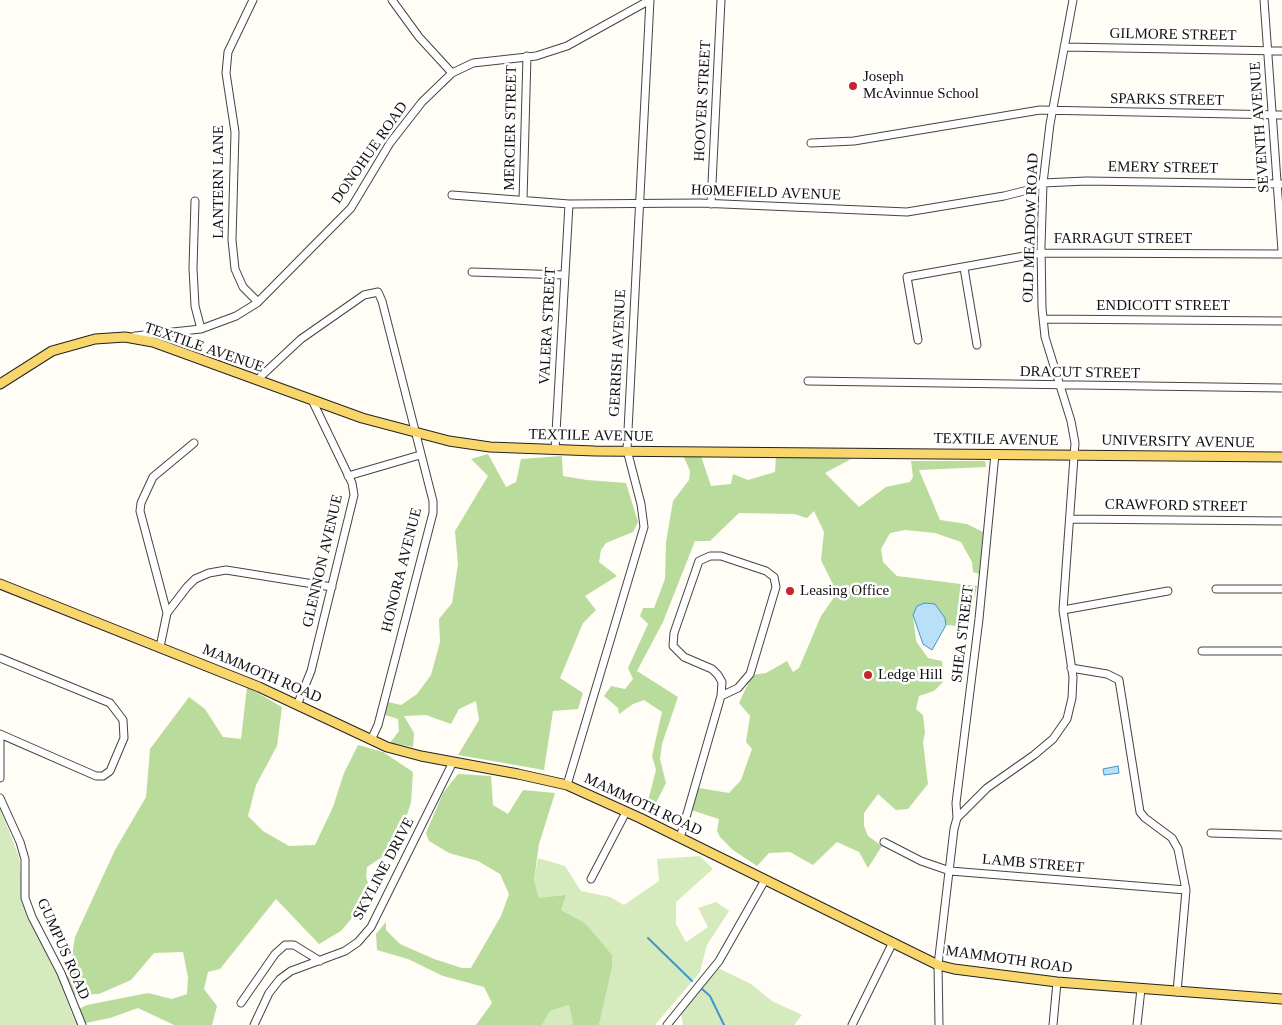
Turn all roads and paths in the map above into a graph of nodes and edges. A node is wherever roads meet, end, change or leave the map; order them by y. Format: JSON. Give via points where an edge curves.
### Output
{"nodes":[{"id":1,"x":253,"y":0,"type":"edge"},
{"id":2,"x":392,"y":0,"type":"edge"},
{"id":3,"x":650,"y":0,"type":"edge"},
{"id":4,"x":721,"y":0,"type":"edge"},
{"id":5,"x":1073,"y":0,"type":"edge"},
{"id":6,"x":1264,"y":0,"type":"edge"},
{"id":7,"x":1064,"y":47,"type":"junction"},
{"id":8,"x":1268,"y":50,"type":"junction"},
{"id":9,"x":1282,"y":51,"type":"edge"},
{"id":10,"x":527,"y":56,"type":"junction"},
{"id":11,"x":452,"y":73,"type":"junction"},
{"id":12,"x":1052,"y":112,"type":"junction"},
{"id":13,"x":1272,"y":115,"type":"junction"},
{"id":14,"x":1282,"y":116,"type":"edge"},
{"id":15,"x":811,"y":143,"type":"dead end"},
{"id":16,"x":1043,"y":183,"type":"junction"},
{"id":17,"x":1280,"y":184,"type":"edge"},
{"id":18,"x":452,"y":195,"type":"dead end"},
{"id":19,"x":523,"y":200,"type":"junction"},
{"id":20,"x":195,"y":201,"type":"dead end"},
{"id":21,"x":569,"y":204,"type":"junction"},
{"id":22,"x":639,"y":204,"type":"junction"},
{"id":23,"x":711,"y":204,"type":"junction"},
{"id":24,"x":1282,"y":252,"type":"edge"},
{"id":25,"x":1041,"y":253,"type":"junction"},
{"id":26,"x":964,"y":268,"type":"junction"},
{"id":27,"x":472,"y":272,"type":"dead end"},
{"id":28,"x":565,"y":275,"type":"junction"},
{"id":29,"x":258,"y":302,"type":"junction"},
{"id":30,"x":1043,"y":319,"type":"junction"},
{"id":31,"x":1282,"y":321,"type":"edge"},
{"id":32,"x":201,"y":328,"type":"junction"},
{"id":33,"x":125,"y":337,"type":"junction"},
{"id":34,"x":918,"y":340,"type":"dead end"},
{"id":35,"x":978,"y":345,"type":"dead end"},
{"id":36,"x":256,"y":380,"type":"junction"},
{"id":37,"x":808,"y":382,"type":"dead end"},
{"id":38,"x":0,"y":384,"type":"edge"},
{"id":39,"x":1060,"y":386,"type":"junction"},
{"id":40,"x":1282,"y":388,"type":"edge"},
{"id":41,"x":312,"y":400,"type":"junction"},
{"id":42,"x":414,"y":432,"type":"junction"},
{"id":43,"x":194,"y":443,"type":"dead end"},
{"id":44,"x":555,"y":450,"type":"junction"},
{"id":45,"x":627,"y":450,"type":"junction"},
{"id":46,"x":995,"y":454,"type":"junction"},
{"id":47,"x":420,"y":455,"type":"junction"},
{"id":48,"x":1074,"y":455,"type":"junction"},
{"id":49,"x":1282,"y":457,"type":"edge"},
{"id":50,"x":348,"y":476,"type":"junction"},
{"id":51,"x":1070,"y":519,"type":"junction"},
{"id":52,"x":1282,"y":521,"type":"edge"},
{"id":53,"x":0,"y":584,"type":"edge"},
{"id":54,"x":332,"y":587,"type":"junction"},
{"id":55,"x":1216,"y":589,"type":"dead end"},
{"id":56,"x":1282,"y":589,"type":"edge"},
{"id":57,"x":1168,"y":591,"type":"dead end"},
{"id":58,"x":1063,"y":610,"type":"junction"},
{"id":59,"x":167,"y":613,"type":"junction"},
{"id":60,"x":160,"y":647,"type":"junction"},
{"id":61,"x":1202,"y":651,"type":"dead end"},
{"id":62,"x":1282,"y":651,"type":"edge"},
{"id":63,"x":0,"y":658,"type":"edge"},
{"id":64,"x":1072,"y":668,"type":"junction"},
{"id":65,"x":721,"y":696,"type":"junction"},
{"id":66,"x":298,"y":703,"type":"junction"},
{"id":67,"x":0,"y":734,"type":"edge"},
{"id":68,"x":371,"y":740,"type":"junction"},
{"id":69,"x":453,"y":762,"type":"junction"},
{"id":70,"x":0,"y":778,"type":"edge"},
{"id":71,"x":567,"y":785,"type":"junction"},
{"id":72,"x":0,"y":798,"type":"edge"},
{"id":73,"x":626,"y":812,"type":"junction"},
{"id":74,"x":958,"y":818,"type":"junction"},
{"id":75,"x":1211,"y":833,"type":"dead end"},
{"id":76,"x":1282,"y":835,"type":"edge"},
{"id":77,"x":680,"y":838,"type":"junction"},
{"id":78,"x":884,"y":842,"type":"dead end"},
{"id":79,"x":950,"y":871,"type":"junction"},
{"id":80,"x":591,"y":879,"type":"dead end"},
{"id":81,"x":765,"y":880,"type":"junction"},
{"id":82,"x":1186,"y":890,"type":"junction"},
{"id":83,"x":893,"y":942,"type":"junction"},
{"id":84,"x":320,"y":961,"type":"junction"},
{"id":85,"x":938,"y":965,"type":"junction"},
{"id":86,"x":1057,"y":982,"type":"junction"},
{"id":87,"x":1141,"y":989,"type":"junction"},
{"id":88,"x":1177,"y":992,"type":"junction"},
{"id":89,"x":1282,"y":999,"type":"edge"},
{"id":90,"x":241,"y":1003,"type":"dead end"},
{"id":91,"x":82,"y":1025,"type":"edge"},
{"id":92,"x":254,"y":1025,"type":"edge"},
{"id":93,"x":667,"y":1025,"type":"edge"},
{"id":94,"x":852,"y":1025,"type":"edge"},
{"id":95,"x":939,"y":1025,"type":"edge"},
{"id":96,"x":1052,"y":1025,"type":"edge"},
{"id":97,"x":1138,"y":1025,"type":"edge"}],
"edges":[{"from":1,"to":29,"type":"street","name":"LANTERN LANE","via":[[228,52],[226,73],[236,145],[232,240],[235,269],[243,287]]},
{"from":2,"to":11,"type":"street","via":[[418,37]]},
{"from":3,"to":10,"type":"street","name":"DONOHUE ROAD","via":[[567,46]]},
{"from":3,"to":22,"type":"street","name":"GERRISH AVENUE"},
{"from":4,"to":23,"type":"street","name":"HOOVER STREET"},
{"from":5,"to":7,"type":"street","name":"OLD MEADOW ROAD"},
{"from":6,"to":8,"type":"street","name":"SEVENTH AVENUE"},
{"from":7,"to":8,"type":"street","name":"GILMORE STREET"},
{"from":7,"to":12,"type":"street","name":"OLD MEADOW ROAD"},
{"from":8,"to":9,"type":"street","name":"GILMORE STREET"},
{"from":8,"to":13,"type":"street","name":"SEVENTH AVENUE"},
{"from":10,"to":11,"type":"street","name":"DONOHUE ROAD","via":[[473,62]]},
{"from":10,"to":19,"type":"street","name":"MERCIER STREET"},
{"from":11,"to":29,"type":"street","name":"DONOHUE ROAD","via":[[422,102],[390,143],[351,208]]},
{"from":12,"to":13,"type":"street","name":"SPARKS STREET"},
{"from":12,"to":15,"type":"street","name":"SPARKS STREET","via":[[1040,110],[854,141]]},
{"from":12,"to":16,"type":"street","name":"OLD MEADOW ROAD"},
{"from":13,"to":14,"type":"street","name":"SPARKS STREET"},
{"from":13,"to":17,"type":"street","name":"SEVENTH AVENUE"},
{"from":16,"to":17,"type":"street","name":"EMERY STREET"},
{"from":16,"to":23,"type":"street","name":"HOMEFIELD AVENUE","via":[[1012,194],[908,212]]},
{"from":16,"to":25,"type":"street","name":"OLD MEADOW ROAD"},
{"from":17,"to":24,"type":"street","name":"SEVENTH AVENUE"},
{"from":18,"to":19,"type":"street","name":"HOMEFIELD AVENUE"},
{"from":19,"to":21,"type":"street","name":"HOMEFIELD AVENUE"},
{"from":20,"to":32,"type":"street","via":[[192,268],[195,306]]},
{"from":21,"to":22,"type":"street","name":"HOMEFIELD AVENUE"},
{"from":21,"to":28,"type":"street","name":"VALERA STREET"},
{"from":22,"to":23,"type":"street","name":"HOMEFIELD AVENUE"},
{"from":22,"to":45,"type":"street","name":"GERRISH AVENUE"},
{"from":24,"to":25,"type":"street","name":"FARRAGUT STREET"},
{"from":25,"to":26,"type":"street","name":"FARRAGUT STREET"},
{"from":25,"to":30,"type":"street","name":"OLD MEADOW ROAD"},
{"from":26,"to":34,"type":"street","name":"FARRAGUT STREET","via":[[907,277]]},
{"from":26,"to":35,"type":"street"},
{"from":27,"to":28,"type":"street"},
{"from":28,"to":44,"type":"street","name":"VALERA STREET"},
{"from":29,"to":32,"type":"street","name":"DONOHUE ROAD","via":[[236,316]]},
{"from":30,"to":31,"type":"street","name":"ENDICOTT STREET"},
{"from":30,"to":39,"type":"street","name":"OLD MEADOW ROAD"},
{"from":32,"to":33,"type":"street","name":"DONOHUE ROAD"},
{"from":33,"to":36,"type":"main road","name":"TEXTILE AVENUE","via":[[152,342]]},
{"from":33,"to":38,"type":"main road","name":"TEXTILE AVENUE","via":[[95,339],[52,351]]},
{"from":36,"to":41,"type":"main road","name":"TEXTILE AVENUE"},
{"from":36,"to":42,"type":"street","name":"HONORA AVENUE","via":[[301,339],[364,295],[377,292],[382,301]]},
{"from":37,"to":39,"type":"street","name":"DRACUT STREET"},
{"from":39,"to":40,"type":"street","name":"DRACUT STREET"},
{"from":39,"to":48,"type":"street","name":"OLD MEADOW ROAD","via":[[1071,421]]},
{"from":41,"to":42,"type":"main road","name":"TEXTILE AVENUE"},
{"from":41,"to":50,"type":"street","name":"GLENNON AVENUE"},
{"from":42,"to":44,"type":"main road","name":"TEXTILE AVENUE","via":[[490,447]]},
{"from":42,"to":47,"type":"street","name":"HONORA AVENUE"},
{"from":43,"to":59,"type":"street","via":[[153,477],[141,503],[140,511]]},
{"from":44,"to":45,"type":"main road","name":"TEXTILE AVENUE"},
{"from":45,"to":46,"type":"main road","name":"TEXTILE AVENUE"},
{"from":45,"to":71,"type":"street","name":"GERRISH AVENUE","via":[[644,527]]},
{"from":46,"to":48,"type":"main road","name":"TEXTILE AVENUE"},
{"from":46,"to":74,"type":"street","name":"SHEA STREET","via":[[956,803]]},
{"from":47,"to":50,"type":"street"},
{"from":47,"to":68,"type":"street","name":"HONORA AVENUE","via":[[433,500],[431,522],[378,725]]},
{"from":48,"to":49,"type":"main road","name":"UNIVERSITY AVENUE"},
{"from":48,"to":51,"type":"street","name":"OLD MEADOW ROAD"},
{"from":50,"to":54,"type":"street","name":"GLENNON AVENUE","via":[[352,483],[352,507]]},
{"from":51,"to":52,"type":"street","name":"CRAWFORD STREET"},
{"from":51,"to":58,"type":"street","name":"OLD MEADOW ROAD"},
{"from":53,"to":60,"type":"main road","name":"MAMMOTH ROAD"},
{"from":54,"to":59,"type":"street","via":[[226,570],[195,579]]},
{"from":54,"to":66,"type":"street","name":"GLENNON AVENUE","via":[[311,671]]},
{"from":55,"to":56,"type":"street"},
{"from":57,"to":58,"type":"street"},
{"from":58,"to":64,"type":"street","name":"OLD MEADOW ROAD"},
{"from":59,"to":60,"type":"street"},
{"from":60,"to":66,"type":"main road","name":"MAMMOTH ROAD"},
{"from":61,"to":62,"type":"street"},
{"from":63,"to":67,"type":"street","via":[[110,703],[123,720],[124,738],[110,771],[96,776]]},
{"from":64,"to":74,"type":"street","name":"OLD MEADOW ROAD","via":[[1072,698],[1067,720],[1058,733],[1034,755],[986,788]]},
{"from":64,"to":82,"type":"street","via":[[1108,674],[1118,680],[1140,812],[1174,840]]},
{"from":65,"to":65,"type":"street","via":[[738,688],[750,674],[775,582],[766,571],[721,556],[710,556],[699,561],[674,633],[673,646],[684,657],[718,675],[722,682]]},
{"from":65,"to":77,"type":"street"},
{"from":66,"to":68,"type":"main road","name":"MAMMOTH ROAD"},
{"from":67,"to":70,"type":"street"},
{"from":68,"to":69,"type":"main road","name":"MAMMOTH ROAD","via":[[407,753]]},
{"from":69,"to":71,"type":"main road","name":"MAMMOTH ROAD"},
{"from":69,"to":84,"type":"street","name":"SKYLINE DRIVE","via":[[371,927],[345,951]]},
{"from":71,"to":73,"type":"main road","name":"MAMMOTH ROAD"},
{"from":72,"to":91,"type":"street","name":"GUMPUS ROAD","via":[[25,859],[25,898]]},
{"from":73,"to":77,"type":"main road","name":"MAMMOTH ROAD"},
{"from":73,"to":80,"type":"street"},
{"from":74,"to":79,"type":"street","name":"SHEA STREET"},
{"from":75,"to":76,"type":"street"},
{"from":77,"to":81,"type":"main road","name":"MAMMOTH ROAD"},
{"from":78,"to":79,"type":"street","name":"LAMB STREET","via":[[921,861]]},
{"from":79,"to":82,"type":"street","name":"LAMB STREET"},
{"from":79,"to":85,"type":"street","name":"SHEA STREET"},
{"from":81,"to":83,"type":"main road","name":"MAMMOTH ROAD"},
{"from":81,"to":93,"type":"street","via":[[719,961]]},
{"from":82,"to":88,"type":"street"},
{"from":83,"to":85,"type":"main road","name":"MAMMOTH ROAD"},
{"from":83,"to":94,"type":"street"},
{"from":84,"to":90,"type":"street","via":[[294,945],[285,945],[275,954]]},
{"from":84,"to":92,"type":"street","name":"SKYLINE DRIVE","via":[[291,972],[280,980],[269,992]]},
{"from":85,"to":86,"type":"main road","name":"MAMMOTH ROAD"},
{"from":85,"to":95,"type":"street","name":"SHEA STREET"},
{"from":86,"to":87,"type":"main road","name":"MAMMOTH ROAD"},
{"from":86,"to":96,"type":"street"},
{"from":87,"to":88,"type":"main road","name":"MAMMOTH ROAD"},
{"from":87,"to":97,"type":"street"},
{"from":88,"to":89,"type":"main road","name":"MAMMOTH ROAD"}]}
